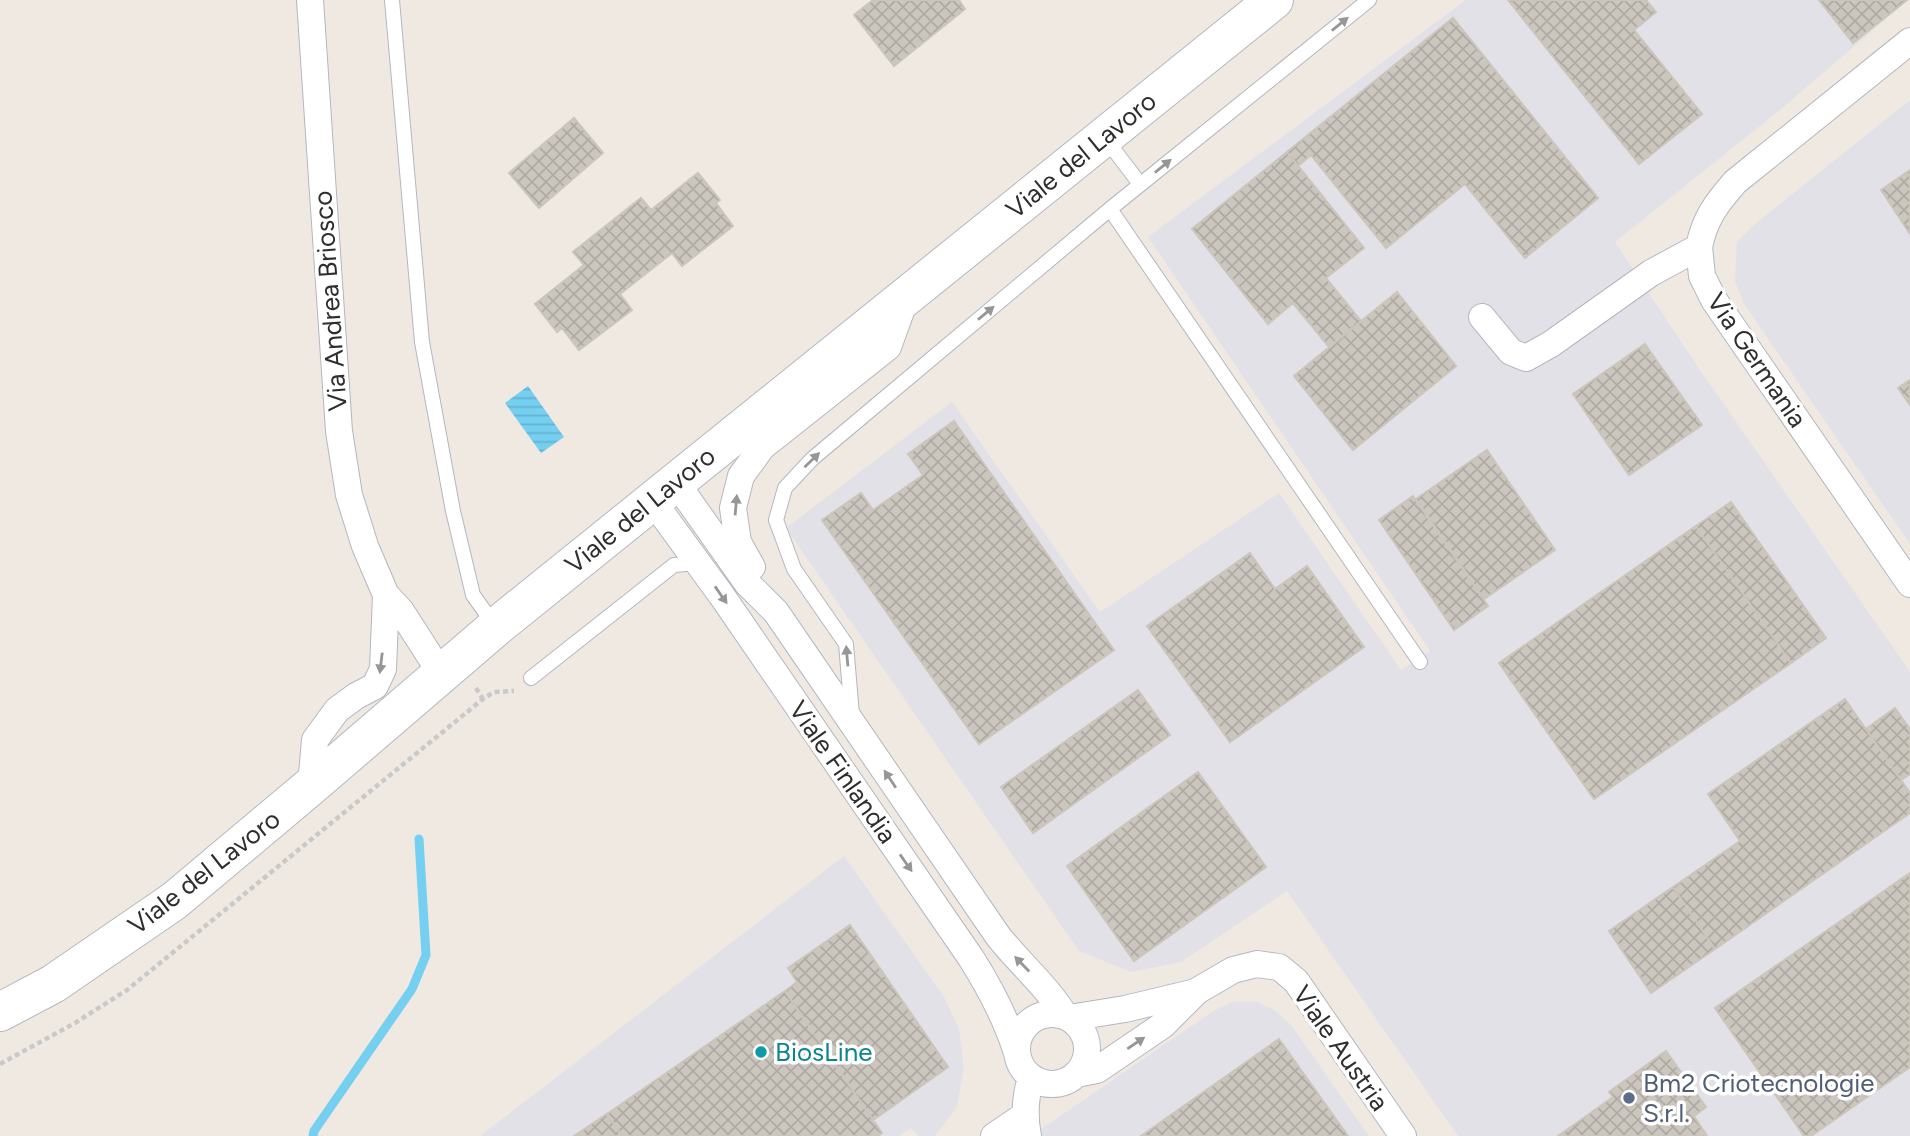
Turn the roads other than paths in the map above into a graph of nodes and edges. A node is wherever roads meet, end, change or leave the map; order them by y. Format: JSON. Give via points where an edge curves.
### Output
{"nodes":[{"id":1,"x":310,"y":0,"type":"edge"},
{"id":2,"x":392,"y":0,"type":"edge"},
{"id":3,"x":1274,"y":0,"type":"edge"},
{"id":4,"x":1369,"y":0,"type":"edge"},
{"id":5,"x":1910,"y":41,"type":"edge"},
{"id":6,"x":1104,"y":136,"type":"junction"},
{"id":7,"x":1140,"y":184,"type":"junction"},
{"id":8,"x":1110,"y":209,"type":"junction"},
{"id":9,"x":1699,"y":247,"type":"junction"},
{"id":10,"x":905,"y":298,"type":"junction"},
{"id":11,"x":1482,"y":317,"type":"dead end"},
{"id":12,"x":664,"y":491,"type":"junction"},
{"id":13,"x":698,"y":563,"type":"junction"},
{"id":14,"x":1910,"y":584,"type":"edge"},
{"id":15,"x":386,"y":595,"type":"junction"},
{"id":16,"x":776,"y":612,"type":"junction"},
{"id":17,"x":496,"y":627,"type":"junction"},
{"id":18,"x":1420,"y":662,"type":"dead end"},
{"id":19,"x":442,"y":674,"type":"junction"},
{"id":20,"x":531,"y":678,"type":"road end"},
{"id":21,"x":853,"y":724,"type":"junction"},
{"id":22,"x":312,"y":786,"type":"junction"},
{"id":23,"x":1198,"y":991,"type":"junction"},
{"id":24,"x":0,"y":1012,"type":"edge"},
{"id":25,"x":1067,"y":1017,"type":"junction"},
{"id":26,"x":1017,"y":1053,"type":"junction"},
{"id":27,"x":1076,"y":1074,"type":"junction"},
{"id":28,"x":1031,"y":1078,"type":"junction"},
{"id":29,"x":1027,"y":1126,"type":"edge"},
{"id":30,"x":994,"y":1136,"type":"edge"},
{"id":31,"x":1403,"y":1136,"type":"edge"}],
"edges":[{"from":1,"to":15,"type":"street","name":"Via Andrea Briosco","via":[[339,432],[349,495]]},
{"from":2,"to":17,"type":"lane","via":[[422,342],[473,595]]},
{"from":3,"to":6,"type":"street","name":"Viale del Lavoro"},
{"from":7,"to":4,"type":"lane","one_way":true},
{"from":5,"to":9,"type":"street","via":[[1735,182],[1713,208]]},
{"from":6,"to":7,"type":"lane"},
{"from":6,"to":10,"type":"street","name":"Viale del Lavoro"},
{"from":7,"to":8,"type":"lane"},
{"from":8,"to":18,"type":"lane"},
{"from":21,"to":8,"type":"lane","one_way":true,"via":[[846,644],[794,569],[776,520],[785,488],[812,459]]},
{"from":9,"to":11,"type":"street","via":[[1651,273],[1526,358],[1511,352]]},
{"from":9,"to":14,"type":"street","name":"Via Germania","via":[[1702,276],[1714,300]]},
{"from":10,"to":12,"type":"street","name":"Viale del Lavoro"},
{"from":16,"to":10,"type":"street","name":"Viale Finlandia","one_way":true,"via":[[738,542],[733,508],[741,476],[762,447],[888,347]]},
{"from":12,"to":13,"type":"street","name":"Viale Finlandia"},
{"from":12,"to":16,"type":"street","name":"Viale Finlandia"},
{"from":12,"to":17,"type":"street","name":"Viale del Lavoro"},
{"from":13,"to":20,"type":"lane","via":[[674,565]]},
{"from":13,"to":26,"type":"street","name":"Viale Finlandia","one_way":true,"via":[[971,958],[994,995]]},
{"from":15,"to":19,"type":"street","name":"Via Andrea Briosco"},
{"from":15,"to":22,"type":"street","name":"Via Andrea Briosco","one_way":true,"via":[[383,668],[374,686],[337,710],[315,740]]},
{"from":16,"to":21,"type":"street","name":"Viale Finlandia"},
{"from":17,"to":19,"type":"street","name":"Viale del Lavoro"},
{"from":19,"to":22,"type":"street","name":"Viale del Lavoro"},
{"from":25,"to":21,"type":"street","name":"Viale Finlandia","one_way":true,"via":[[998,936]]},
{"from":22,"to":24,"type":"street","name":"Viale del Lavoro","via":[[173,901],[52,984]]},
{"from":23,"to":25,"type":"street","name":"Viale Austria"},
{"from":27,"to":23,"type":"street","name":"Viale Austria","one_way":true,"via":[[1097,1070],[1163,1025]]},
{"from":23,"to":31,"type":"street","name":"Viale Austria","via":[[1233,970],[1257,964],[1279,967],[1296,981]]},
{"from":25,"to":26,"type":"street","via":[[1044,1014],[1027,1024],[1020,1033]]},
{"from":25,"to":27,"type":"street","name":"Viale Finlandia","via":[[1087,1044]]},
{"from":26,"to":28,"type":"street","name":"Viale Finlandia"},
{"from":27,"to":28,"type":"street","via":[[1059,1083]]},
{"from":28,"to":29,"type":"street","via":[[1026,1093]]},
{"from":29,"to":30,"type":"street"}]}
